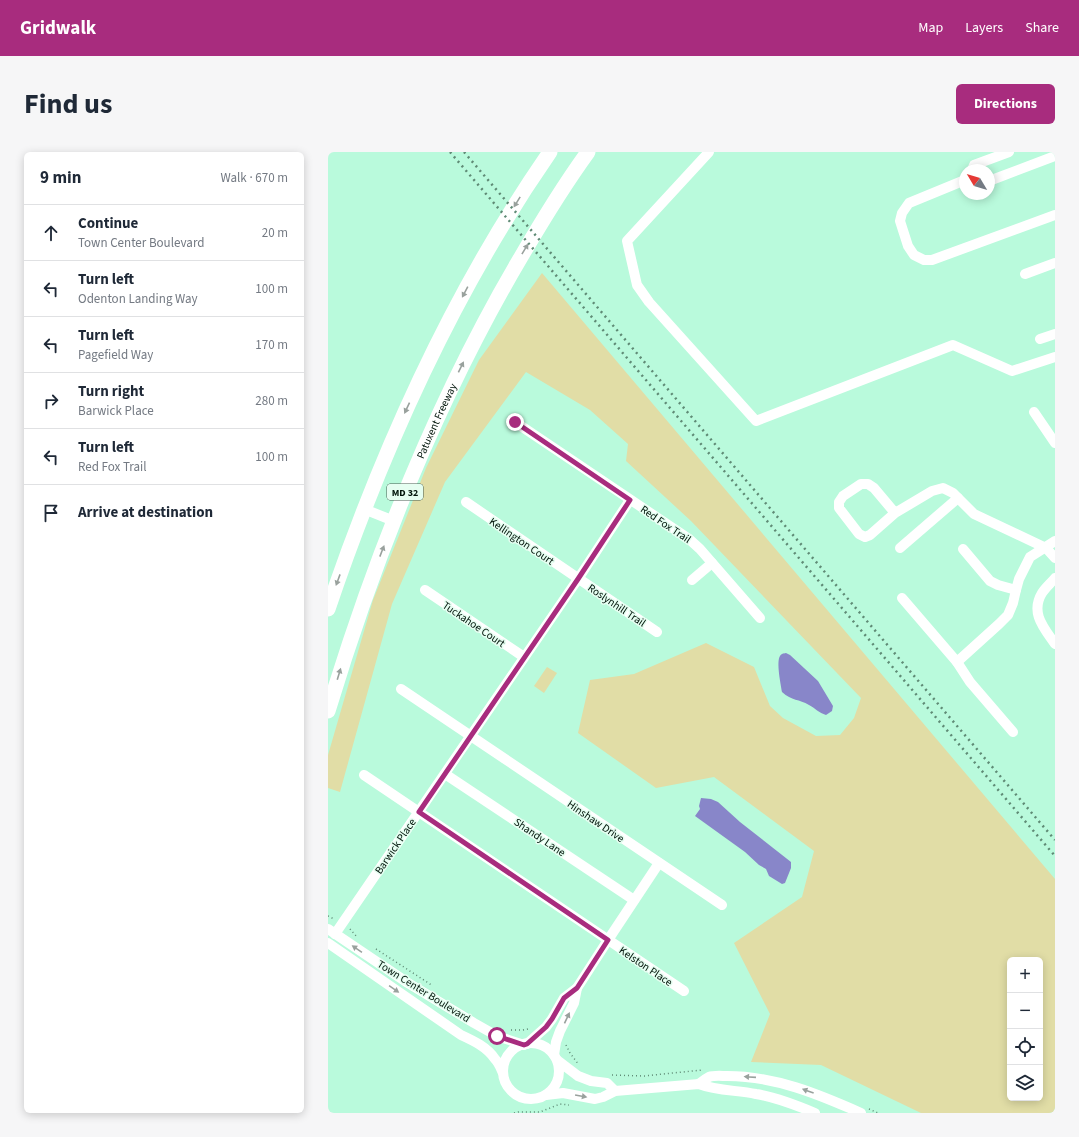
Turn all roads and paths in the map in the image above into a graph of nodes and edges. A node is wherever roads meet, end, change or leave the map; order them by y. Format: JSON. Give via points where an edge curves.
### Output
{"nodes":[{"id":1,"x":550,"y":152,"type":"edge"},
{"id":2,"x":588,"y":152,"type":"edge"},
{"id":3,"x":595,"y":152,"type":"edge"},
{"id":4,"x":709,"y":152,"type":"edge"},
{"id":5,"x":1008,"y":152,"type":"edge"},
{"id":6,"x":1050,"y":156,"type":"edge"},
{"id":7,"x":977,"y":164,"type":"edge"},
{"id":8,"x":995,"y":179,"type":"edge"},
{"id":9,"x":959,"y":182,"type":"edge"},
{"id":10,"x":563,"y":189,"type":"junction"},
{"id":11,"x":1055,"y":214,"type":"edge"},
{"id":12,"x":1055,"y":263,"type":"edge"},
{"id":13,"x":1025,"y":274,"type":"dead end"},
{"id":14,"x":1055,"y":334,"type":"edge"},
{"id":15,"x":1040,"y":339,"type":"dead end"},
{"id":16,"x":1055,"y":357,"type":"edge"},
{"id":17,"x":1034,"y":412,"type":"dead end"},
{"id":18,"x":515,"y":422,"type":"dead end"},
{"id":19,"x":1055,"y":443,"type":"edge"},
{"id":20,"x":958,"y":498,"type":"junction"},
{"id":21,"x":630,"y":500,"type":"junction"},
{"id":22,"x":466,"y":502,"type":"dead end"},
{"id":23,"x":364,"y":509,"type":"junction"},
{"id":24,"x":894,"y":513,"type":"junction"},
{"id":25,"x":394,"y":521,"type":"junction"},
{"id":26,"x":1055,"y":541,"type":"edge"},
{"id":27,"x":900,"y":548,"type":"dead end"},
{"id":28,"x":1046,"y":548,"type":"junction"},
{"id":29,"x":963,"y":549,"type":"dead end"},
{"id":30,"x":1055,"y":558,"type":"edge"},
{"id":31,"x":712,"y":563,"type":"junction"},
{"id":32,"x":1055,"y":578,"type":"edge"},
{"id":33,"x":578,"y":579,"type":"junction"},
{"id":34,"x":692,"y":580,"type":"dead end"},
{"id":35,"x":425,"y":590,"type":"dead end"},
{"id":36,"x":1016,"y":590,"type":"junction"},
{"id":37,"x":902,"y":598,"type":"dead end"},
{"id":38,"x":328,"y":609,"type":"edge"},
{"id":39,"x":760,"y":618,"type":"dead end"},
{"id":40,"x":657,"y":632,"type":"dead end"},
{"id":41,"x":1055,"y":644,"type":"edge"},
{"id":42,"x":524,"y":657,"type":"junction"},
{"id":43,"x":956,"y":662,"type":"junction"},
{"id":44,"x":401,"y":689,"type":"dead end"},
{"id":45,"x":328,"y":711,"type":"edge"},
{"id":46,"x":1012,"y":732,"type":"dead end"},
{"id":47,"x":471,"y":736,"type":"junction"},
{"id":48,"x":445,"y":774,"type":"junction"},
{"id":49,"x":364,"y":775,"type":"dead end"},
{"id":50,"x":419,"y":812,"type":"junction"},
{"id":51,"x":659,"y":863,"type":"junction"},
{"id":52,"x":634,"y":900,"type":"junction"},
{"id":53,"x":722,"y":905,"type":"dead end"},
{"id":54,"x":328,"y":916,"type":"edge"},
{"id":55,"x":342,"y":924,"type":"junction"},
{"id":56,"x":332,"y":932,"type":"edge"},
{"id":57,"x":358,"y":938,"type":"dead end"},
{"id":58,"x":608,"y":940,"type":"junction"},
{"id":59,"x":328,"y":943,"type":"edge"},
{"id":60,"x":371,"y":946,"type":"dead end"},
{"id":61,"x":436,"y":988,"type":"dead end"},
{"id":62,"x":577,"y":988,"type":"junction"},
{"id":63,"x":684,"y":991,"type":"dead end"},
{"id":64,"x":531,"y":1028,"type":"dead end"},
{"id":65,"x":510,"y":1030,"type":"dead end"},
{"id":66,"x":565,"y":1040,"type":"dead end"},
{"id":67,"x":525,"y":1044,"type":"junction"},
{"id":68,"x":556,"y":1057,"type":"junction"},
{"id":69,"x":582,"y":1068,"type":"dead end"},
{"id":70,"x":704,"y":1070,"type":"dead end"},
{"id":71,"x":503,"y":1074,"type":"junction"},
{"id":72,"x":607,"y":1075,"type":"dead end"},
{"id":73,"x":699,"y":1084,"type":"junction"},
{"id":74,"x":614,"y":1091,"type":"junction"},
{"id":75,"x":546,"y":1095,"type":"junction"},
{"id":76,"x":570,"y":1104,"type":"dead end"},
{"id":77,"x":813,"y":1112,"type":"edge"},
{"id":78,"x":514,"y":1113,"type":"edge"},
{"id":79,"x":861,"y":1113,"type":"edge"}],
"edges":[{"from":1,"to":23,"type":"highway","number":"MD 32","one_way":true,"via":[[484,257],[447,325],[394,437]]},
{"from":2,"to":10,"type":"highway","name":"Patuxent Freeway","number":"MD 32"},
{"from":3,"to":10,"type":"highway"},
{"from":4,"to":16,"type":"street","via":[[627,241],[637,285],[649,302],[756,421],[953,345],[1012,371]]},
{"from":5,"to":7,"type":"street"},
{"from":6,"to":8,"type":"street"},
{"from":9,"to":11,"type":"street","via":[[909,203],[902,213],[900,221],[908,246],[914,255],[924,260],[932,260]]},
{"from":25,"to":10,"type":"highway","name":"Patuxent Freeway","number":"MD 32","one_way":true,"via":[[422,451],[473,342]]},
{"from":12,"to":13,"type":"street"},
{"from":14,"to":15,"type":"street"},
{"from":17,"to":19,"type":"street"},
{"from":18,"to":21,"type":"street","name":"Red Fox Trail"},
{"from":20,"to":24,"type":"street","via":[[943,488],[932,491]]},
{"from":20,"to":27,"type":"street"},
{"from":20,"to":28,"type":"street","via":[[974,514]]},
{"from":21,"to":31,"type":"street","name":"Red Fox Trail","via":[[689,539]]},
{"from":21,"to":33,"type":"street","name":"Barwick Place"},
{"from":22,"to":33,"type":"street","name":"Kellington Court"},
{"from":23,"to":25,"type":"street"},
{"from":23,"to":38,"type":"highway","number":"MD 32","one_way":true},
{"from":24,"to":24,"type":"street","via":[[865,537],[858,534],[839,508],[839,502],[843,496],[861,484],[868,484]]},
{"from":45,"to":25,"type":"highway","name":"Patuxent Freeway","number":"MD 32","one_way":true,"via":[[364,599]]},
{"from":26,"to":28,"type":"street"},
{"from":28,"to":30,"type":"street"},
{"from":28,"to":36,"type":"street","via":[[1030,557]]},
{"from":29,"to":36,"type":"street","via":[[990,581]]},
{"from":31,"to":34,"type":"street"},
{"from":31,"to":39,"type":"street","name":"Red Fox Trail"},
{"from":32,"to":41,"type":"street","via":[[1042,593],[1038,616]]},
{"from":33,"to":40,"type":"street","name":"Roslynhill Trail"},
{"from":33,"to":42,"type":"street","name":"Barwick Place"},
{"from":35,"to":42,"type":"street","name":"Tuckahoe Court"},
{"from":36,"to":43,"type":"street","via":[[1008,615]]},
{"from":37,"to":43,"type":"street"},
{"from":42,"to":47,"type":"street","name":"Barwick Place"},
{"from":43,"to":46,"type":"street"},
{"from":44,"to":47,"type":"street","name":"Hinshaw Drive"},
{"from":47,"to":48,"type":"street","name":"Barwick Place"},
{"from":47,"to":51,"type":"street","name":"Hinshaw Drive"},
{"from":48,"to":50,"type":"street","name":"Barwick Place"},
{"from":48,"to":52,"type":"street","name":"Shandy Lane"},
{"from":49,"to":50,"type":"street","name":"Kelston Place"},
{"from":50,"to":55,"type":"street","name":"Barwick Place"},
{"from":50,"to":58,"type":"street","name":"Kelston Place"},
{"from":51,"to":52,"type":"street"},
{"from":51,"to":53,"type":"street","name":"Hinshaw Drive"},
{"from":52,"to":58,"type":"street"},
{"from":54,"to":55,"type":"path"},
{"from":55,"to":56,"type":"street","name":"Barwick Place"},
{"from":55,"to":57,"type":"path"},
{"from":67,"to":56,"type":"street","name":"Town Center Boulevard","one_way":true,"via":[[497,1036],[474,1023]]},
{"from":58,"to":62,"type":"street"},
{"from":58,"to":63,"type":"street","name":"Kelston Place"},
{"from":59,"to":71,"type":"street","name":"Town Center Boulevard","one_way":true,"via":[[455,1031],[477,1043],[496,1059]]},
{"from":60,"to":61,"type":"path"},
{"from":62,"to":67,"type":"street","via":[[564,998],[546,1027]]},
{"from":68,"to":62,"type":"street","one_way":true,"via":[[560,1031],[574,1002]]},
{"from":64,"to":65,"type":"path"},
{"from":66,"to":69,"type":"path","via":[[566,1047]]},
{"from":67,"to":68,"type":"street","name":"Town Center Boulevard","via":[[544,1046]]},
{"from":67,"to":71,"type":"street","via":[[507,1058]]},
{"from":68,"to":74,"type":"street","name":"Town Center Boulevard","via":[[578,1076],[607,1083]]},
{"from":68,"to":75,"type":"street","via":[[559,1068],[558,1080]]},
{"from":70,"to":72,"type":"path","via":[[644,1076]]},
{"from":71,"to":75,"type":"street","name":"Town Center Boulevard","via":[[509,1088],[521,1098],[538,1099]]},
{"from":73,"to":74,"type":"street","name":"Town Center Boulevard"},
{"from":73,"to":77,"type":"street","name":"Town Center Boulevard","via":[[709,1088],[772,1097]]},
{"from":79,"to":73,"type":"street","name":"Town Center Boulevard","one_way":true,"via":[[788,1084],[756,1078],[710,1076]]},
{"from":75,"to":74,"type":"street","name":"Town Center Boulevard","one_way":true,"via":[[563,1093],[595,1099]]},
{"from":76,"to":78,"type":"path","via":[[560,1104],[540,1112]]}]}
